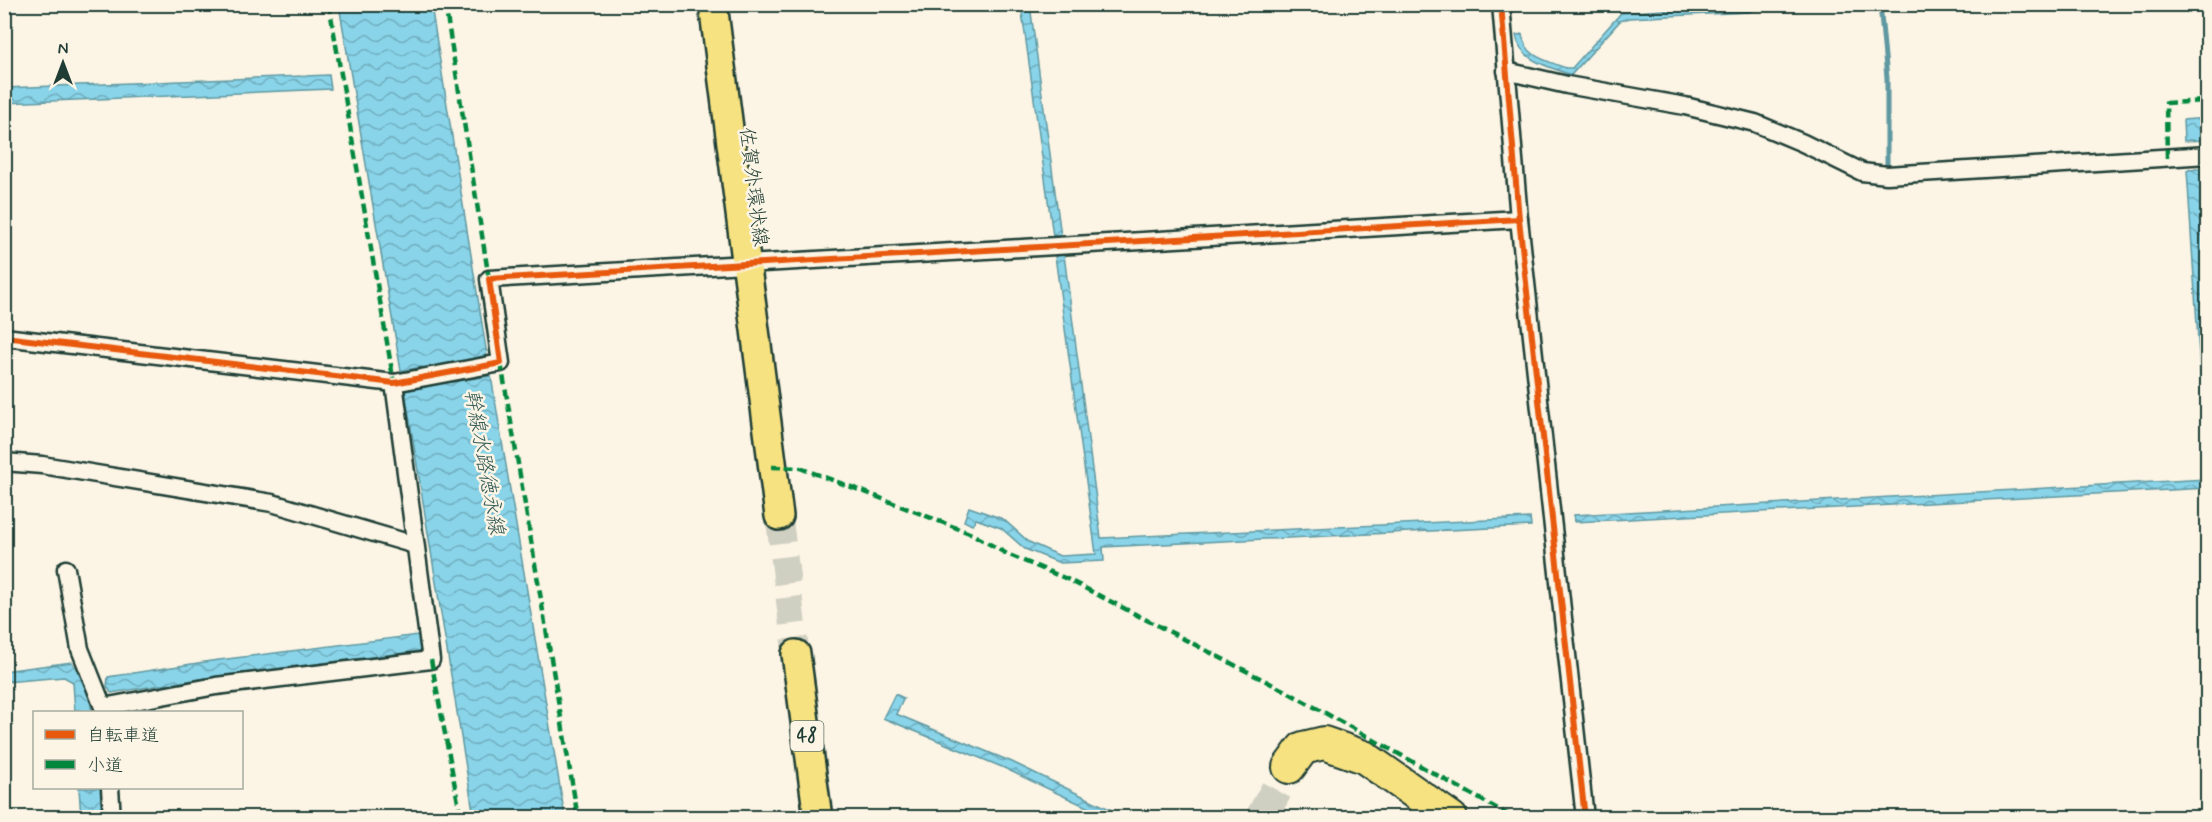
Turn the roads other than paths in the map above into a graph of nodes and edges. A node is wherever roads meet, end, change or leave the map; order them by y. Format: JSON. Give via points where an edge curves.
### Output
{"nodes":[{"id":1,"x":713,"y":4,"type":"edge"},
{"id":2,"x":1501,"y":4,"type":"edge"},
{"id":3,"x":1506,"y":71,"type":"junction"},
{"id":4,"x":2208,"y":155,"type":"edge"},
{"id":5,"x":1519,"y":219,"type":"junction"},
{"id":6,"x":746,"y":264,"type":"junction"},
{"id":7,"x":4,"y":337,"type":"edge"},
{"id":8,"x":394,"y":383,"type":"junction"},
{"id":9,"x":4,"y":462,"type":"edge"},
{"id":10,"x":779,"y":516,"type":"tunnel mouth"},
{"id":11,"x":415,"y":545,"type":"junction"},
{"id":12,"x":66,"y":569,"type":"dead end"},
{"id":13,"x":796,"y":654,"type":"tunnel mouth"},
{"id":14,"x":103,"y":710,"type":"edge"},
{"id":15,"x":1289,"y":767,"type":"tunnel mouth"},
{"id":16,"x":110,"y":789,"type":"edge"},
{"id":17,"x":112,"y":818,"type":"edge"},
{"id":18,"x":818,"y":818,"type":"edge"},
{"id":19,"x":1450,"y":818,"type":"edge"},
{"id":20,"x":1585,"y":818,"type":"edge"}],
"edges":[{"from":1,"to":6,"type":"main road","name":"佐賀外環状線"},
{"from":2,"to":3,"type":"street"},
{"from":3,"to":4,"type":"street","via":[[1755,123],[1862,172],[1887,176]]},
{"from":3,"to":5,"type":"street"},
{"from":5,"to":6,"type":"street"},
{"from":5,"to":20,"type":"street"},
{"from":6,"to":8,"type":"street","via":[[489,279],[501,363]]},
{"from":6,"to":10,"type":"main road","name":"佐賀外環状線"},
{"from":7,"to":8,"type":"street"},
{"from":8,"to":11,"type":"street"},
{"from":9,"to":11,"type":"street","via":[[272,503]]},
{"from":11,"to":14,"type":"street","via":[[431,660],[216,686]]},
{"from":12,"to":14,"type":"street","via":[[80,649]]},
{"from":13,"to":18,"type":"main road","number":"48"},
{"from":15,"to":19,"type":"highway","via":[[1303,748],[1324,744],[1364,757]]},
{"from":16,"to":17,"type":"street"}]}
